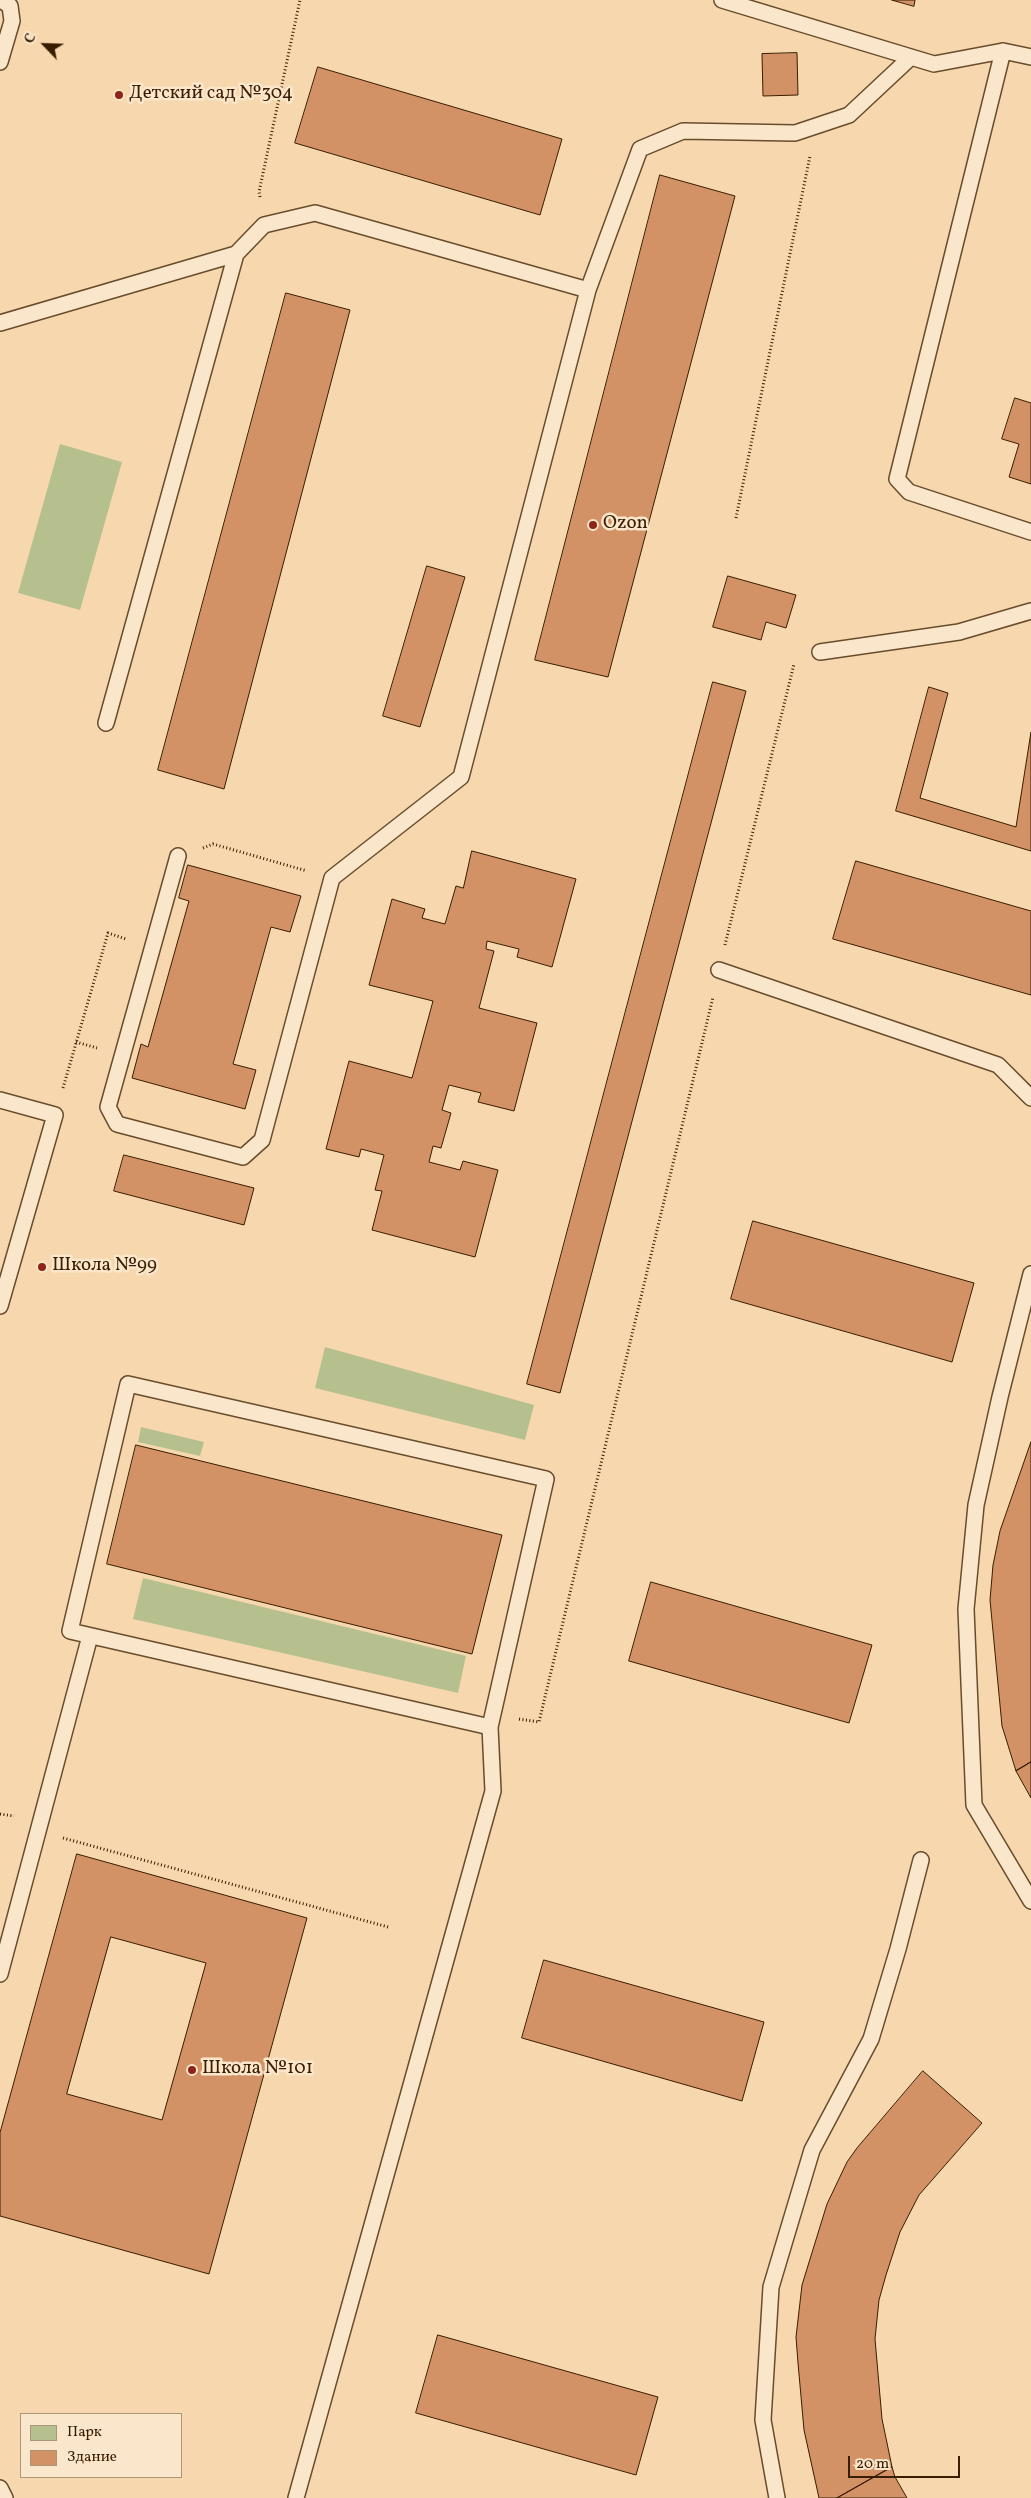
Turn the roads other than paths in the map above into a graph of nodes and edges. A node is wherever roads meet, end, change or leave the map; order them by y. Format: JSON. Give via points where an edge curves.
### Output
{"nodes":[{"id":1,"x":1,"y":0,"type":"edge"},
{"id":2,"x":722,"y":0,"type":"edge"},
{"id":3,"x":1004,"y":51,"type":"junction"},
{"id":4,"x":1031,"y":57,"type":"edge"},
{"id":5,"x":910,"y":58,"type":"junction"},
{"id":6,"x":0,"y":62,"type":"edge"},
{"id":7,"x":236,"y":254,"type":"junction"},
{"id":8,"x":588,"y":290,"type":"junction"},
{"id":9,"x":0,"y":323,"type":"edge"},
{"id":10,"x":1031,"y":532,"type":"edge"},
{"id":11,"x":1031,"y":611,"type":"edge"},
{"id":12,"x":820,"y":652,"type":"dead end"},
{"id":13,"x":106,"y":723,"type":"dead end"},
{"id":14,"x":178,"y":856,"type":"road end"},
{"id":15,"x":719,"y":970,"type":"road end"},
{"id":16,"x":1031,"y":1098,"type":"edge"},
{"id":17,"x":0,"y":1100,"type":"edge"},
{"id":18,"x":1031,"y":1274,"type":"edge"},
{"id":19,"x":0,"y":1306,"type":"edge"},
{"id":20,"x":90,"y":1636,"type":"junction"},
{"id":21,"x":491,"y":1721,"type":"junction"},
{"id":22,"x":921,"y":1860,"type":"dead end"},
{"id":23,"x":1031,"y":1901,"type":"edge"},
{"id":24,"x":0,"y":1974,"type":"edge"},
{"id":25,"x":0,"y":2488,"type":"edge"},
{"id":26,"x":5,"y":2498,"type":"edge"},
{"id":27,"x":296,"y":2498,"type":"edge"},
{"id":28,"x":776,"y":2498,"type":"edge"}],
"edges":[{"from":1,"to":6,"type":"lane","via":[[10,6],[12,21]]},
{"from":2,"to":5,"type":"lane"},
{"from":3,"to":4,"type":"lane"},
{"from":3,"to":5,"type":"lane","via":[[934,64]]},
{"from":3,"to":10,"type":"lane","via":[[897,479],[909,492]]},
{"from":5,"to":8,"type":"lane","via":[[849,114],[816,126],[795,133],[683,131],[640,149]]},
{"from":7,"to":8,"type":"lane","via":[[264,225],[315,213]]},
{"from":7,"to":9,"type":"lane"},
{"from":7,"to":13,"type":"lane"},
{"from":8,"to":14,"type":"lane","via":[[461,777],[332,878],[262,1140],[244,1157],[117,1124],[108,1107]]},
{"from":11,"to":12,"type":"lane","via":[[959,632]]},
{"from":15,"to":16,"type":"lane","via":[[998,1065]]},
{"from":17,"to":19,"type":"lane","via":[[55,1115]]},
{"from":18,"to":23,"type":"lane","via":[[976,1504],[966,1609],[974,1805]]},
{"from":20,"to":21,"type":"lane"},
{"from":20,"to":21,"type":"lane","via":[[70,1631],[128,1384],[546,1479]]},
{"from":20,"to":24,"type":"lane"},
{"from":21,"to":27,"type":"lane","via":[[493,1791]]},
{"from":22,"to":28,"type":"lane","via":[[871,2039],[812,2150],[772,2287],[763,2420]]},
{"from":25,"to":26,"type":"lane"}]}
